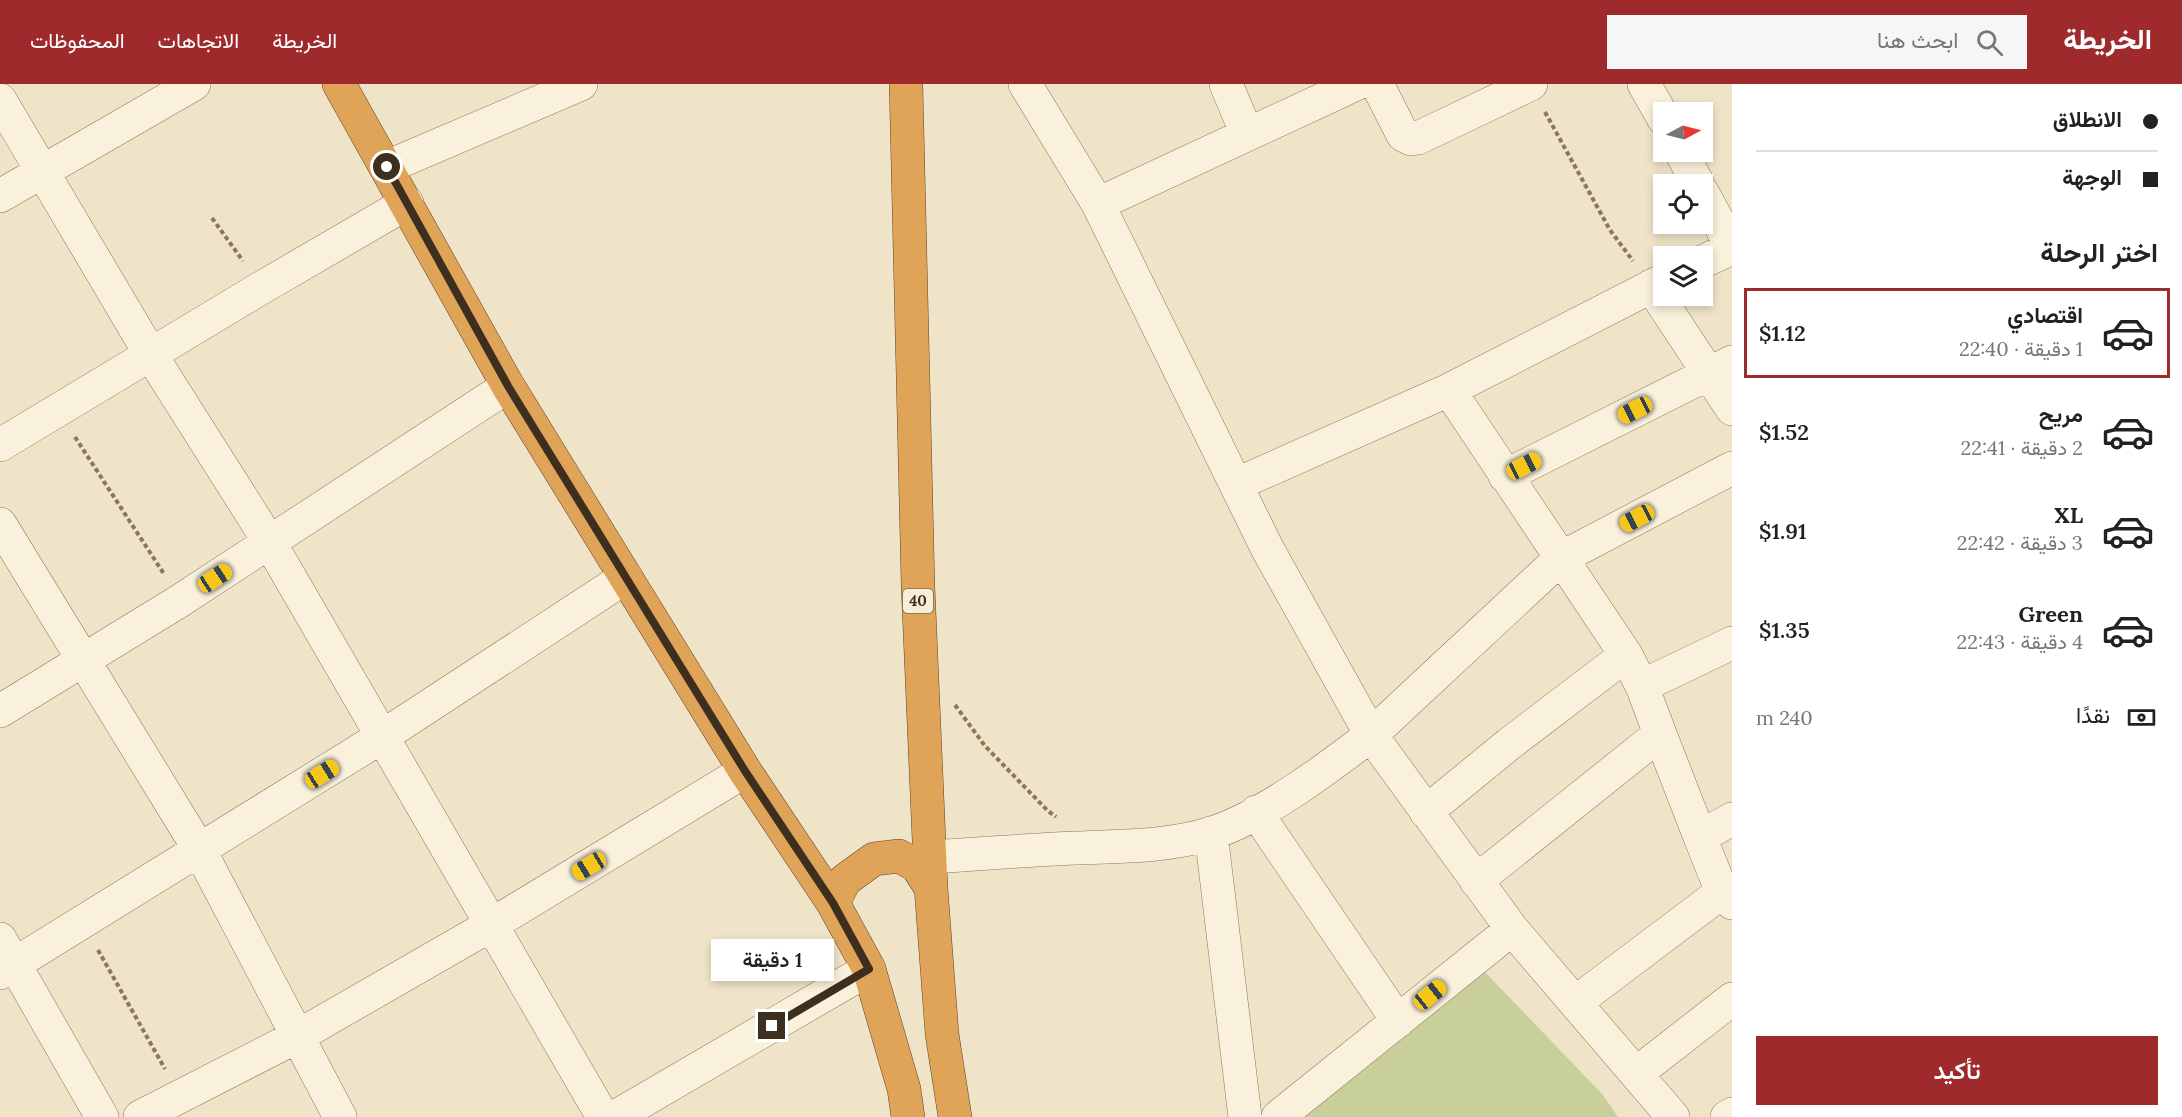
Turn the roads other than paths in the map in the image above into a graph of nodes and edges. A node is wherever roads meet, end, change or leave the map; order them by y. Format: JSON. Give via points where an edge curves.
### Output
{"nodes":[{"id":1,"x":194,"y":84,"type":"edge"},
{"id":2,"x":339,"y":84,"type":"edge"},
{"id":3,"x":581,"y":84,"type":"edge"},
{"id":4,"x":906,"y":84,"type":"edge"},
{"id":5,"x":1025,"y":84,"type":"edge"},
{"id":6,"x":1226,"y":84,"type":"edge"},
{"id":7,"x":1531,"y":84,"type":"edge"},
{"id":8,"x":1644,"y":84,"type":"edge"},
{"id":9,"x":1356,"y":85,"type":"edge"},
{"id":10,"x":0,"y":100,"type":"edge"},
{"id":11,"x":1654,"y":102,"type":"edge"},
{"id":12,"x":1246,"y":134,"type":"junction"},
{"id":13,"x":387,"y":167,"type":"junction"},
{"id":14,"x":42,"y":171,"type":"junction"},
{"id":15,"x":0,"y":196,"type":"edge"},
{"id":16,"x":408,"y":203,"type":"junction"},
{"id":17,"x":1098,"y":204,"type":"junction"},
{"id":18,"x":1713,"y":213,"type":"edge"},
{"id":19,"x":1732,"y":248,"type":"edge"},
{"id":20,"x":1713,"y":257,"type":"edge"},
{"id":21,"x":1653,"y":285,"type":"edge"},
{"id":22,"x":1674,"y":306,"type":"edge"},
{"id":23,"x":151,"y":354,"type":"junction"},
{"id":24,"x":1720,"y":367,"type":"edge"},
{"id":25,"x":508,"y":386,"type":"junction"},
{"id":26,"x":1449,"y":390,"type":"junction"},
{"id":27,"x":1732,"y":409,"type":"edge"},
{"id":28,"x":0,"y":445,"type":"edge"},
{"id":29,"x":1732,"y":468,"type":"edge"},
{"id":30,"x":1505,"y":476,"type":"junction"},
{"id":31,"x":1236,"y":484,"type":"junction"},
{"id":32,"x":0,"y":524,"type":"edge"},
{"id":33,"x":270,"y":543,"type":"junction"},
{"id":34,"x":1561,"y":558,"type":"junction"},
{"id":35,"x":626,"y":577,"type":"junction"},
{"id":36,"x":1731,"y":647,"type":"edge"},
{"id":37,"x":1626,"y":655,"type":"junction"},
{"id":38,"x":82,"y":661,"type":"junction"},
{"id":39,"x":1642,"y":686,"type":"junction"},
{"id":40,"x":0,"y":711,"type":"edge"},
{"id":41,"x":1660,"y":734,"type":"junction"},
{"id":42,"x":1371,"y":735,"type":"junction"},
{"id":43,"x":383,"y":736,"type":"junction"},
{"id":44,"x":745,"y":771,"type":"junction"},
{"id":45,"x":1256,"y":812,"type":"junction"},
{"id":46,"x":1426,"y":812,"type":"junction"},
{"id":47,"x":1732,"y":819,"type":"edge"},
{"id":48,"x":1211,"y":833,"type":"junction"},
{"id":49,"x":1700,"y":837,"type":"junction"},
{"id":50,"x":199,"y":849,"type":"junction"},
{"id":51,"x":930,"y":872,"type":"junction"},
{"id":52,"x":1476,"y":881,"type":"junction"},
{"id":53,"x":1727,"y":898,"type":"edge"},
{"id":54,"x":833,"y":903,"type":"junction"},
{"id":55,"x":490,"y":925,"type":"junction"},
{"id":56,"x":1512,"y":929,"type":"junction"},
{"id":57,"x":5,"y":959,"type":"edge"},
{"id":58,"x":869,"y":969,"type":"junction"},
{"id":59,"x":1732,"y":999,"type":"edge"},
{"id":60,"x":1576,"y":1002,"type":"junction"},
{"id":61,"x":1398,"y":1021,"type":"junction"},
{"id":62,"x":298,"y":1036,"type":"junction"},
{"id":63,"x":1636,"y":1073,"type":"junction"},
{"id":64,"x":1732,"y":1114,"type":"edge"},
{"id":65,"x":102,"y":1117,"type":"edge"},
{"id":66,"x":140,"y":1117,"type":"edge"},
{"id":67,"x":340,"y":1117,"type":"edge"},
{"id":68,"x":603,"y":1117,"type":"edge"},
{"id":69,"x":615,"y":1117,"type":"edge"},
{"id":70,"x":908,"y":1117,"type":"edge"},
{"id":71,"x":955,"y":1117,"type":"edge"},
{"id":72,"x":1245,"y":1117,"type":"edge"},
{"id":73,"x":1278,"y":1117,"type":"edge"},
{"id":74,"x":1673,"y":1117,"type":"edge"},
{"id":75,"x":1727,"y":1117,"type":"edge"}],
"edges":[{"from":1,"to":14,"type":"street"},
{"from":2,"to":13,"type":"highway"},
{"from":3,"to":13,"type":"street"},
{"from":4,"to":51,"type":"highway","number":"40","via":[[918,586]]},
{"from":5,"to":17,"type":"street"},
{"from":6,"to":12,"type":"street"},
{"from":7,"to":9,"type":"street","via":[[1411,139]]},
{"from":8,"to":11,"type":"street"},
{"from":9,"to":12,"type":"street"},
{"from":10,"to":14,"type":"street"},
{"from":12,"to":17,"type":"street"},
{"from":13,"to":16,"type":"highway"},
{"from":14,"to":15,"type":"street"},
{"from":14,"to":23,"type":"street"},
{"from":16,"to":23,"type":"street"},
{"from":16,"to":25,"type":"highway"},
{"from":17,"to":31,"type":"street"},
{"from":18,"to":19,"type":"street"},
{"from":19,"to":20,"type":"street"},
{"from":21,"to":26,"type":"street"},
{"from":22,"to":24,"type":"street"},
{"from":23,"to":28,"type":"street"},
{"from":23,"to":33,"type":"street"},
{"from":24,"to":27,"type":"street"},
{"from":24,"to":30,"type":"street"},
{"from":25,"to":33,"type":"street"},
{"from":25,"to":35,"type":"highway"},
{"from":26,"to":30,"type":"street"},
{"from":26,"to":31,"type":"street"},
{"from":29,"to":34,"type":"street"},
{"from":30,"to":34,"type":"street"},
{"from":31,"to":42,"type":"street","via":[[1267,548]]},
{"from":32,"to":38,"type":"street"},
{"from":33,"to":38,"type":"street"},
{"from":33,"to":43,"type":"street"},
{"from":34,"to":37,"type":"street"},
{"from":34,"to":42,"type":"street"},
{"from":35,"to":43,"type":"street"},
{"from":35,"to":44,"type":"highway"},
{"from":36,"to":39,"type":"street"},
{"from":37,"to":39,"type":"street"},
{"from":37,"to":46,"type":"street"},
{"from":38,"to":40,"type":"street"},
{"from":38,"to":50,"type":"street"},
{"from":39,"to":41,"type":"street"},
{"from":41,"to":49,"type":"street"},
{"from":41,"to":52,"type":"street"},
{"from":42,"to":45,"type":"street"},
{"from":42,"to":46,"type":"street"},
{"from":43,"to":50,"type":"street"},
{"from":43,"to":55,"type":"street"},
{"from":44,"to":54,"type":"highway"},
{"from":44,"to":55,"type":"street"},
{"from":45,"to":48,"type":"street"},
{"from":45,"to":61,"type":"street"},
{"from":46,"to":52,"type":"street"},
{"from":47,"to":49,"type":"street"},
{"from":48,"to":51,"type":"street","via":[[1157,844]]},
{"from":48,"to":72,"type":"street"},
{"from":49,"to":53,"type":"street"},
{"from":50,"to":57,"type":"street","via":[[82,922]]},
{"from":50,"to":62,"type":"street"},
{"from":51,"to":54,"type":"highway","via":[[899,856],[874,859],[845,880]]},
{"from":51,"to":71,"type":"highway","number":"40","via":[[942,1034]]},
{"from":52,"to":56,"type":"street"},
{"from":53,"to":60,"type":"street"},
{"from":54,"to":58,"type":"highway"},
{"from":55,"to":62,"type":"street"},
{"from":55,"to":68,"type":"street"},
{"from":56,"to":60,"type":"street"},
{"from":56,"to":61,"type":"street"},
{"from":57,"to":65,"type":"street"},
{"from":58,"to":69,"type":"street"},
{"from":58,"to":70,"type":"highway","via":[[904,1089]]},
{"from":59,"to":63,"type":"street"},
{"from":60,"to":63,"type":"street"},
{"from":61,"to":73,"type":"street"},
{"from":62,"to":66,"type":"street"},
{"from":62,"to":67,"type":"street"},
{"from":63,"to":74,"type":"street"},
{"from":64,"to":75,"type":"street"}]}
